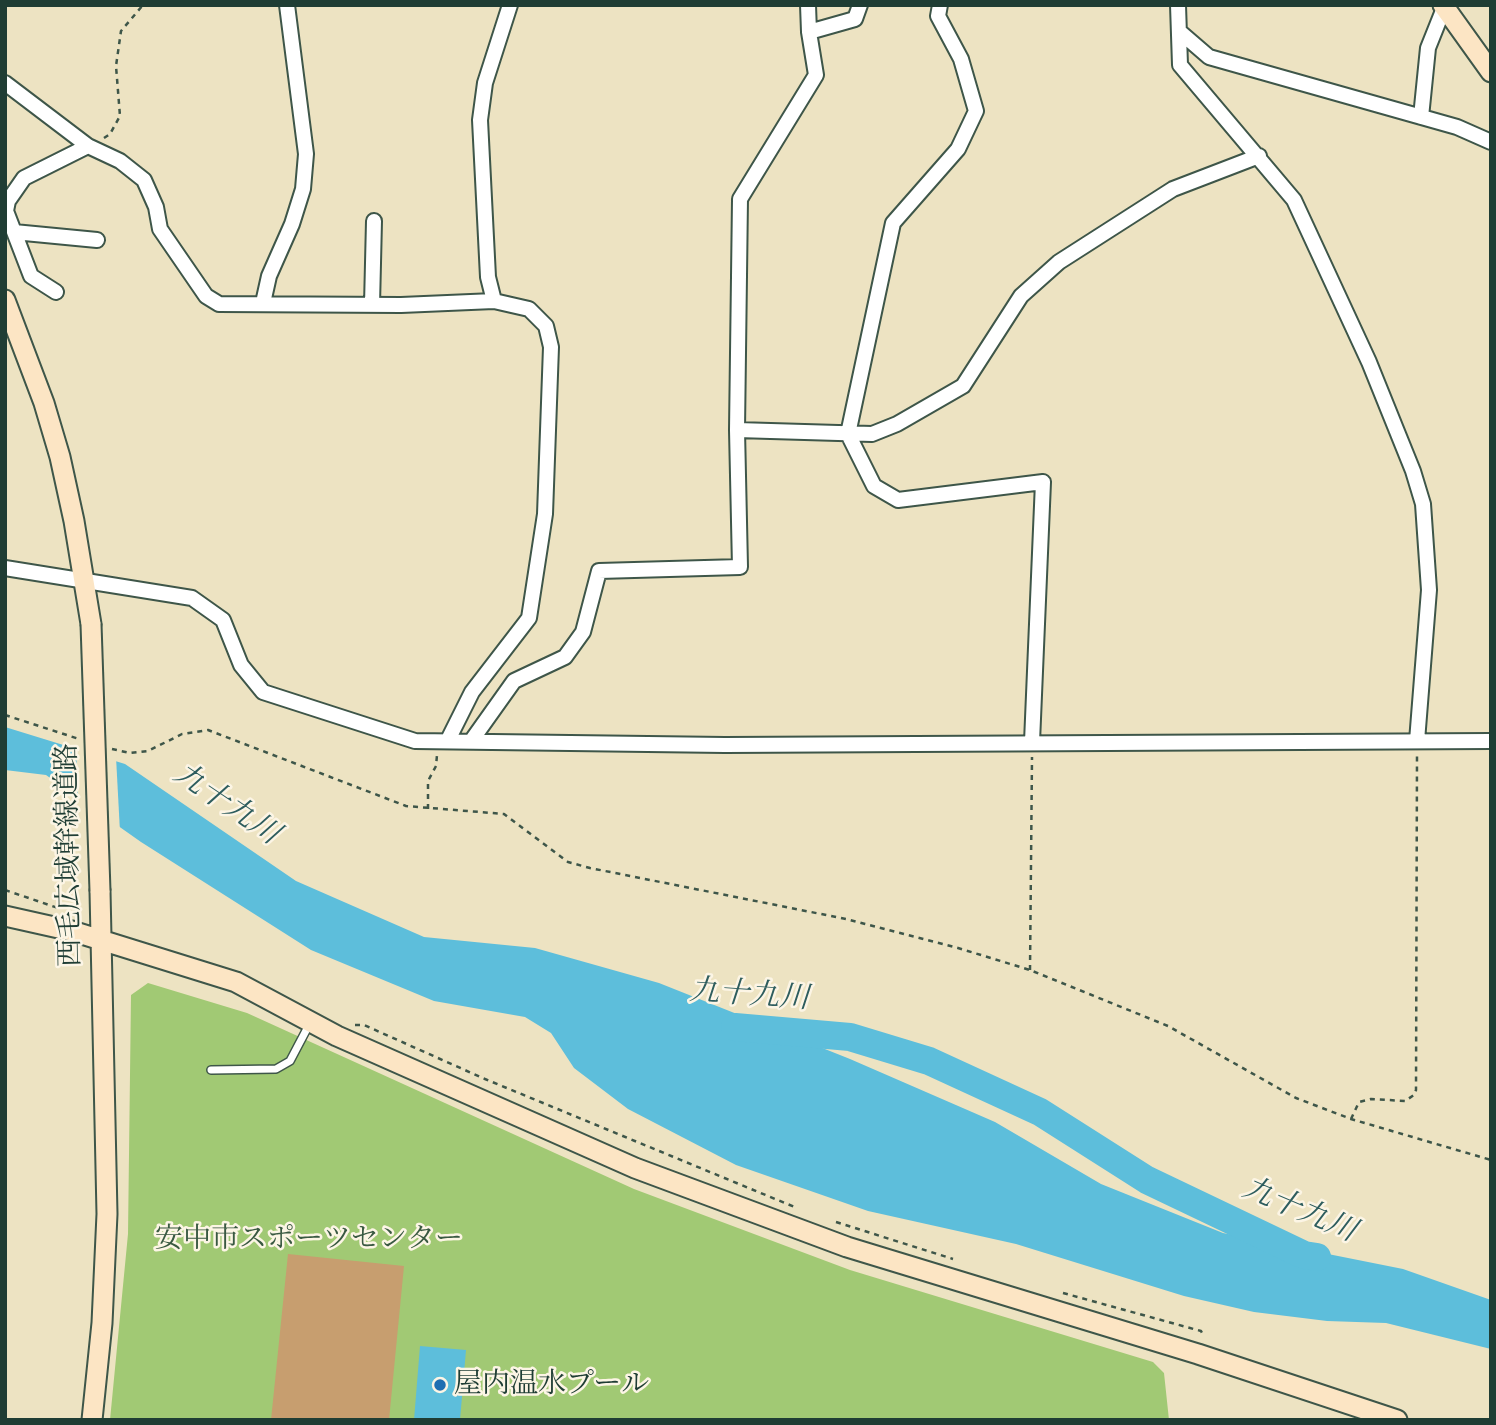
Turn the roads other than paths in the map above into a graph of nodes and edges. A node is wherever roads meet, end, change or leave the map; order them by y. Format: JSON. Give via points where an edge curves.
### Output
{"nodes":[{"id":1,"x":287,"y":5,"type":"edge"},
{"id":2,"x":510,"y":5,"type":"edge"},
{"id":3,"x":808,"y":5,"type":"edge"},
{"id":4,"x":860,"y":5,"type":"edge"},
{"id":5,"x":940,"y":5,"type":"edge"},
{"id":6,"x":1178,"y":5,"type":"edge"},
{"id":7,"x":1443,"y":6,"type":"edge"},
{"id":8,"x":809,"y":32,"type":"junction"},
{"id":9,"x":1180,"y":32,"type":"junction"},
{"id":10,"x":1491,"y":72,"type":"edge"},
{"id":11,"x":5,"y":83,"type":"edge"},
{"id":12,"x":1420,"y":117,"type":"junction"},
{"id":13,"x":1491,"y":142,"type":"edge"},
{"id":14,"x":88,"y":146,"type":"junction"},
{"id":15,"x":1259,"y":156,"type":"junction"},
{"id":16,"x":374,"y":221,"type":"dead end"},
{"id":17,"x":14,"y":232,"type":"junction"},
{"id":18,"x":97,"y":240,"type":"dead end"},
{"id":19,"x":56,"y":292,"type":"dead end"},
{"id":20,"x":5,"y":300,"type":"edge"},
{"id":21,"x":494,"y":301,"type":"junction"},
{"id":22,"x":263,"y":303,"type":"junction"},
{"id":23,"x":372,"y":305,"type":"junction"},
{"id":24,"x":737,"y":430,"type":"junction"},
{"id":25,"x":848,"y":434,"type":"junction"},
{"id":26,"x":5,"y":568,"type":"edge"},
{"id":27,"x":83,"y":582,"type":"junction"},
{"id":28,"x":443,"y":740,"type":"junction"},
{"id":29,"x":472,"y":740,"type":"junction"},
{"id":30,"x":1417,"y":741,"type":"junction"},
{"id":31,"x":1491,"y":741,"type":"edge"},
{"id":32,"x":1032,"y":742,"type":"junction"},
{"id":33,"x":5,"y":916,"type":"edge"},
{"id":34,"x":100,"y":940,"type":"junction"},
{"id":35,"x":310,"y":1022,"type":"junction"},
{"id":36,"x":211,"y":1070,"type":"dead end"},
{"id":37,"x":92,"y":1420,"type":"edge"},
{"id":38,"x":1397,"y":1420,"type":"edge"}],
"edges":[{"from":1,"to":22,"type":"street","via":[[306,154],[303,189]]},
{"from":2,"to":21,"type":"street","via":[[485,83],[480,120],[488,277]]},
{"from":3,"to":8,"type":"street"},
{"from":4,"to":8,"type":"street","via":[[855,19]]},
{"from":5,"to":25,"type":"street","via":[[938,16],[961,59],[976,111],[958,149],[893,223]]},
{"from":6,"to":9,"type":"street"},
{"from":7,"to":10,"type":"street"},
{"from":7,"to":12,"type":"street","via":[[1428,48]]},
{"from":8,"to":24,"type":"street","via":[[816,75],[740,200]]},
{"from":9,"to":12,"type":"street","via":[[1209,57]]},
{"from":9,"to":15,"type":"street","via":[[1180,65]]},
{"from":11,"to":14,"type":"street"},
{"from":12,"to":13,"type":"street"},
{"from":14,"to":17,"type":"street","via":[[24,178],[14,188],[6,211]]},
{"from":14,"to":22,"type":"street","via":[[120,161],[144,180],[160,229],[206,296],[219,304]]},
{"from":15,"to":25,"type":"street","via":[[1173,189],[1059,262],[1021,296],[962,386],[897,424],[872,434]]},
{"from":15,"to":30,"type":"street","via":[[1294,200],[1329,270],[1423,504],[1429,590]]},
{"from":16,"to":23,"type":"street"},
{"from":17,"to":18,"type":"street"},
{"from":17,"to":19,"type":"street","via":[[31,276]]},
{"from":20,"to":27,"type":"street","name":"西毛広域幹線道路","via":[[60,457]]},
{"from":21,"to":23,"type":"street"},
{"from":21,"to":28,"type":"street","via":[[529,309],[546,327],[551,347],[545,514],[529,618],[472,692]]},
{"from":22,"to":23,"type":"street"},
{"from":24,"to":25,"type":"street"},
{"from":24,"to":29,"type":"street","via":[[740,567],[599,571],[583,632],[565,657],[514,681]]},
{"from":25,"to":32,"type":"street","via":[[874,486],[898,500],[1043,482]]},
{"from":26,"to":27,"type":"street"},
{"from":27,"to":28,"type":"street","via":[[192,598],[223,620],[241,665],[263,692],[415,741]]},
{"from":27,"to":34,"type":"street","name":"西毛広域幹線道路","bridge":true,"via":[[91,624]]},
{"from":28,"to":29,"type":"street"},
{"from":29,"to":32,"type":"street"},
{"from":30,"to":31,"type":"street"},
{"from":30,"to":32,"type":"street"},
{"from":33,"to":34,"type":"street"},
{"from":34,"to":35,"type":"street","via":[[236,982]]},
{"from":34,"to":37,"type":"street","name":"西毛広域幹線道路","via":[[107,1214]]},
{"from":35,"to":36,"type":"lane","via":[[290,1061],[276,1069]]},
{"from":35,"to":38,"type":"street","via":[[635,1168],[847,1247]]}]}
